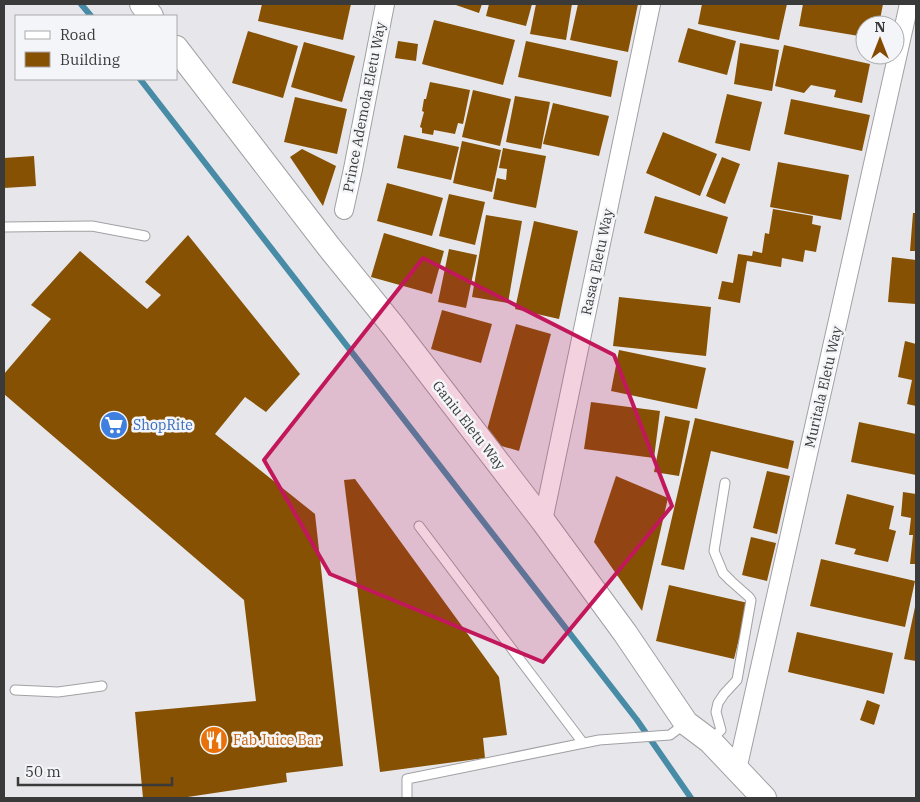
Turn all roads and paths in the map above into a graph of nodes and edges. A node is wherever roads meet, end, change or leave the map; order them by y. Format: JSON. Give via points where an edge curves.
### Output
{"nodes":[{"id":1,"x":142,"y":4,"type":"edge"},
{"id":2,"x":385,"y":4,"type":"edge"},
{"id":3,"x":651,"y":4,"type":"edge"},
{"id":4,"x":909,"y":4,"type":"edge"},
{"id":5,"x":150,"y":15,"type":"edge"},
{"id":6,"x":178,"y":51,"type":"edge"},
{"id":7,"x":344,"y":210,"type":"dead end"},
{"id":8,"x":4,"y":227,"type":"edge"},
{"id":9,"x":145,"y":236,"type":"dead end"},
{"id":10,"x":724,"y":484,"type":"dead end"},
{"id":11,"x":543,"y":521,"type":"junction"},
{"id":12,"x":419,"y":526,"type":"dead end"},
{"id":13,"x":102,"y":686,"type":"dead end"},
{"id":14,"x":16,"y":690,"type":"dead end"},
{"id":15,"x":678,"y":729,"type":"junction"},
{"id":16,"x":710,"y":741,"type":"junction"},
{"id":17,"x":583,"y":743,"type":"junction"},
{"id":18,"x":737,"y":770,"type":"junction"},
{"id":19,"x":407,"y":798,"type":"edge"},
{"id":20,"x":764,"y":798,"type":"edge"}],
"edges":[{"from":1,"to":5,"type":"street"},
{"from":2,"to":7,"type":"street","name":"Prince Ademola Eletu Way"},
{"from":3,"to":11,"type":"street","name":"Rasaq Eletu Way"},
{"from":4,"to":18,"type":"street","name":"Muritala Eletu Way"},
{"from":6,"to":11,"type":"street","name":"Ganiu Eletu Way"},
{"from":8,"to":9,"type":"lane","via":[[92,226]]},
{"from":10,"to":16,"type":"lane","via":[[714,551],[723,573],[751,600],[738,680],[718,702],[716,712],[721,730]]},
{"from":11,"to":15,"type":"street","name":"Ganiu Eletu Way","via":[[624,633]]},
{"from":12,"to":17,"type":"lane"},
{"from":13,"to":14,"type":"lane","via":[[58,692]]},
{"from":15,"to":16,"type":"street","name":"Ganiu Eletu Way"},
{"from":15,"to":17,"type":"lane"},
{"from":16,"to":18,"type":"street","name":"Ganiu Eletu Way"},
{"from":17,"to":19,"type":"lane","via":[[408,779]]},
{"from":18,"to":20,"type":"street","name":"Ganiu Eletu Way"}]}
